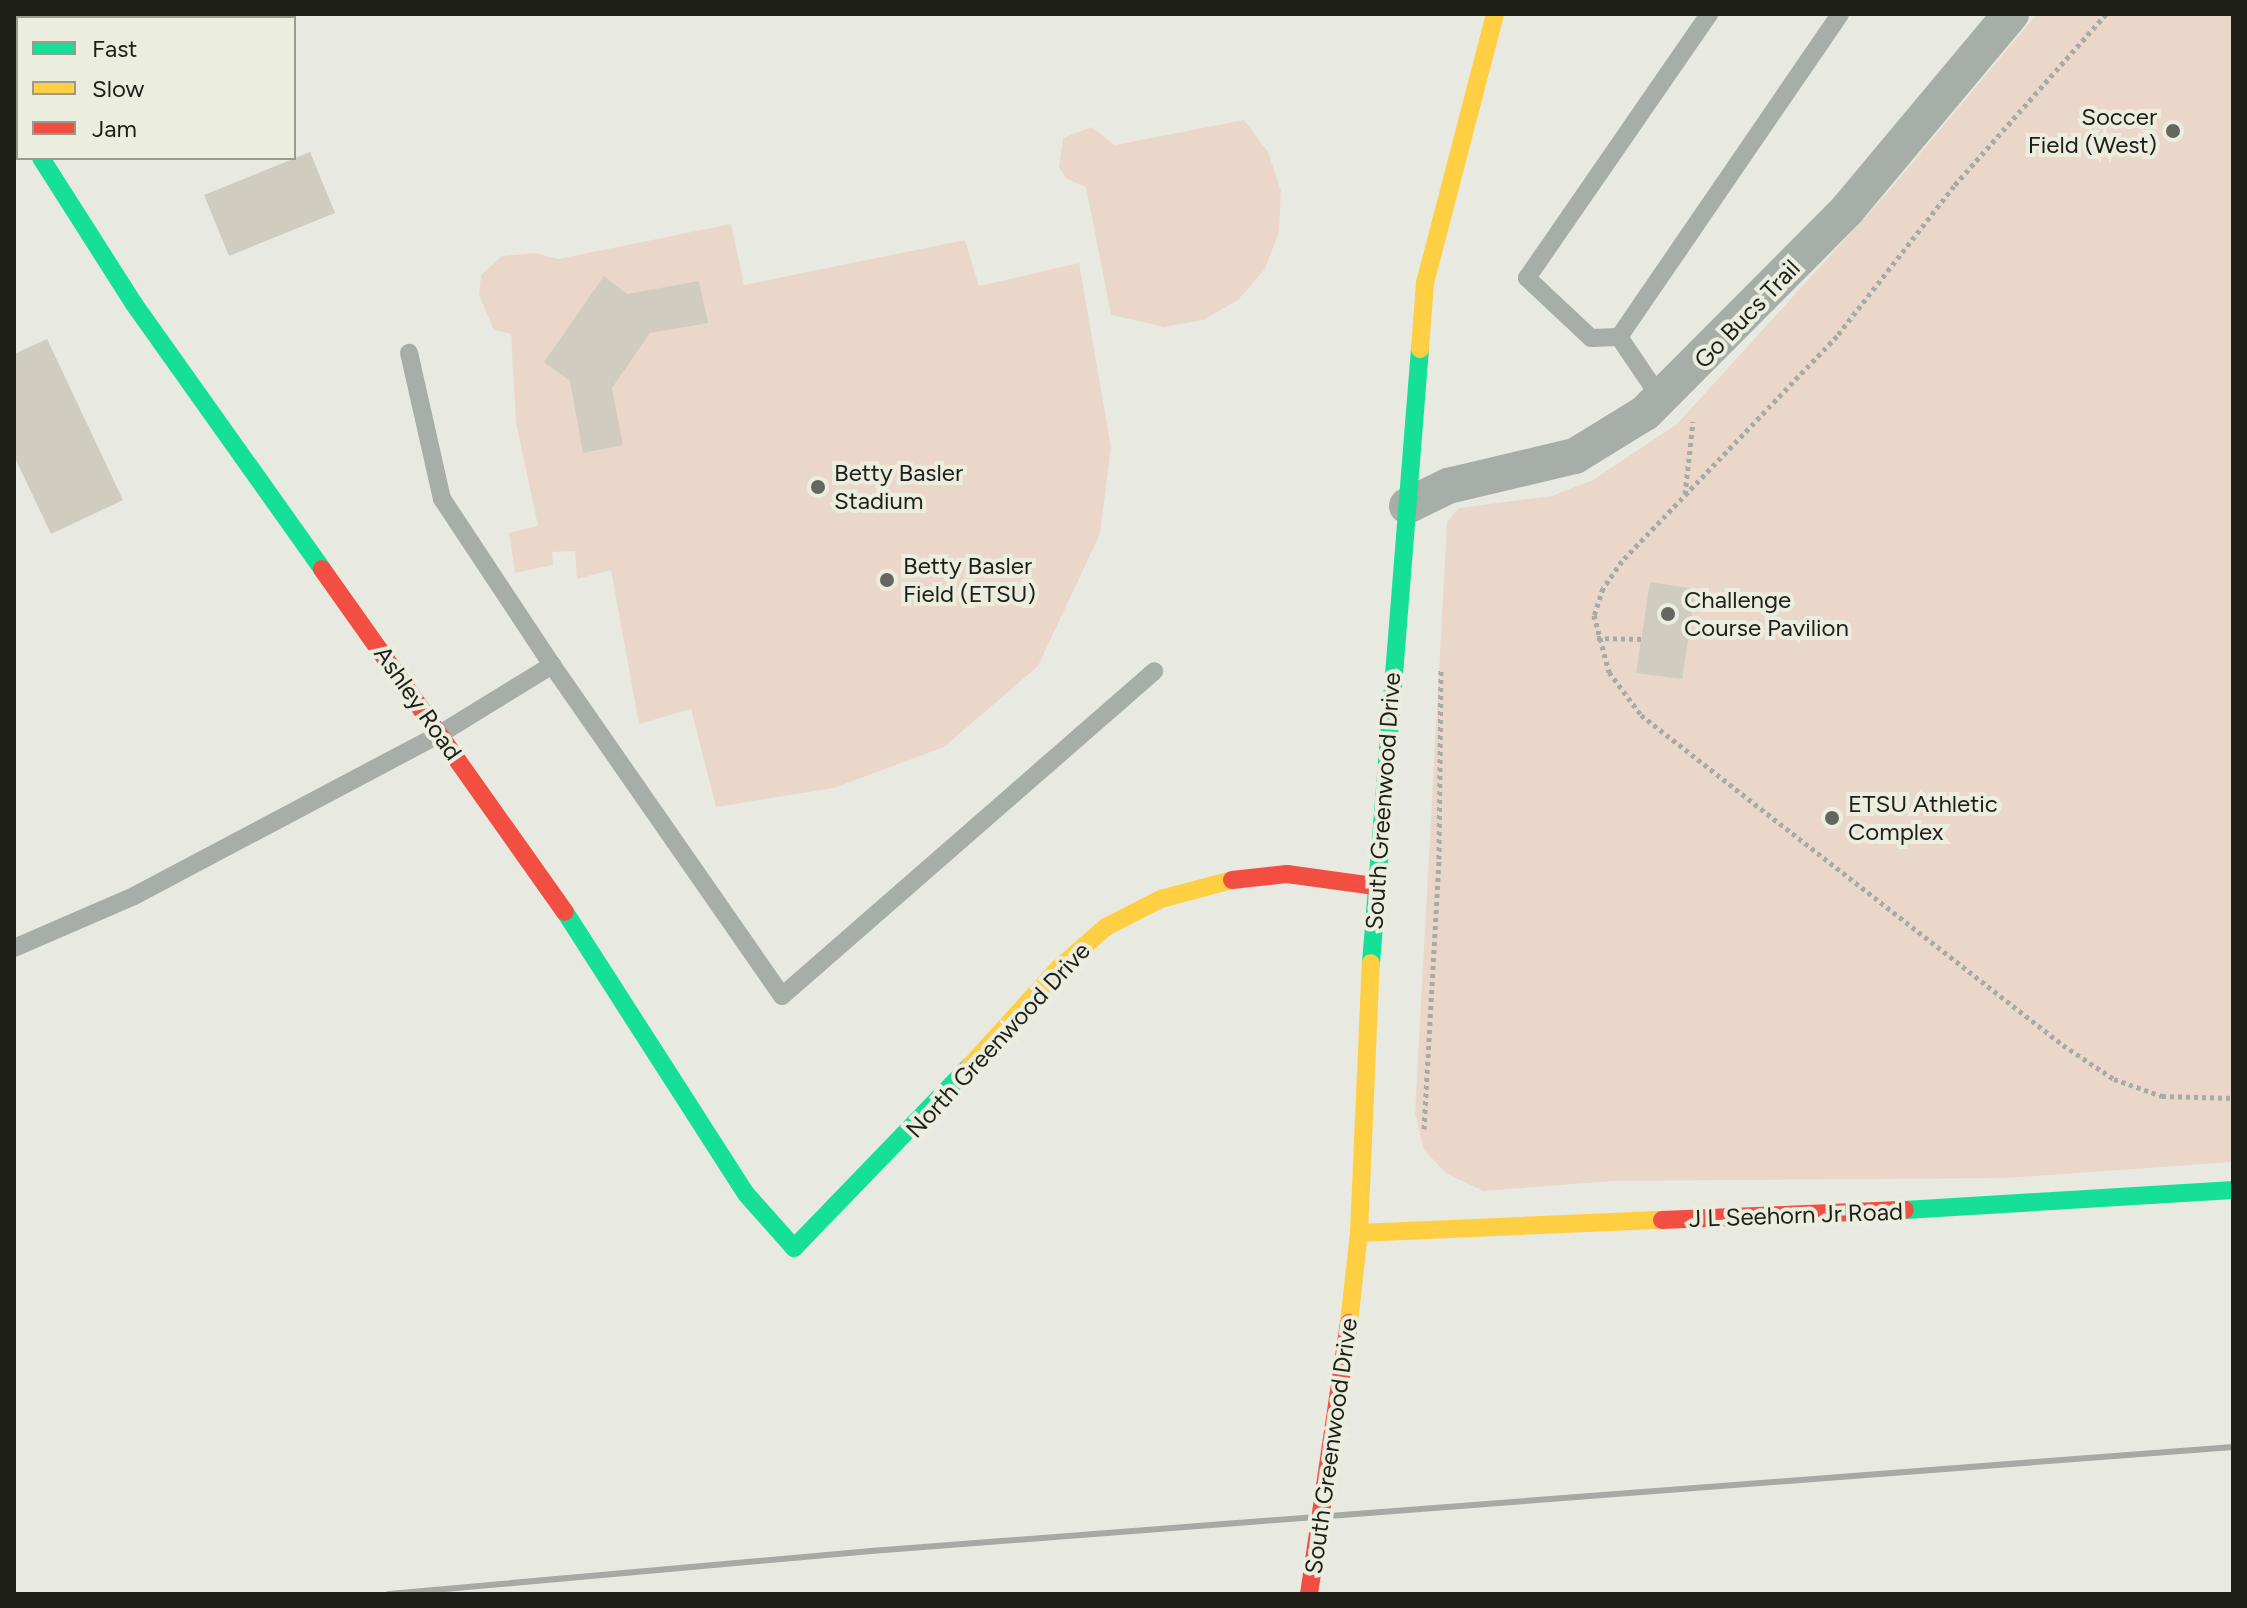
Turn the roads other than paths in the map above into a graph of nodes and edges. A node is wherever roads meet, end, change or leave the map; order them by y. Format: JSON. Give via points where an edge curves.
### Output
{"nodes":[{"id":1,"x":1495,"y":14,"type":"edge"},
{"id":2,"x":1709,"y":14,"type":"edge"},
{"id":3,"x":1840,"y":14,"type":"edge"},
{"id":4,"x":2011,"y":14,"type":"edge"},
{"id":5,"x":42,"y":160,"type":"edge"},
{"id":6,"x":1619,"y":337,"type":"junction"},
{"id":7,"x":409,"y":353,"type":"dead end"},
{"id":8,"x":1661,"y":399,"type":"junction"},
{"id":9,"x":1407,"y":506,"type":"junction"},
{"id":10,"x":552,"y":665,"type":"junction"},
{"id":11,"x":1154,"y":671,"type":"dead end"},
{"id":12,"x":440,"y":734,"type":"junction"},
{"id":13,"x":1375,"y":886,"type":"junction"},
{"id":14,"x":14,"y":948,"type":"edge"},
{"id":15,"x":2233,"y":1190,"type":"edge"},
{"id":16,"x":1359,"y":1233,"type":"junction"},
{"id":17,"x":794,"y":1248,"type":"joint"},
{"id":18,"x":1309,"y":1594,"type":"edge"}],
"edges":[{"from":1,"to":9,"type":"street","name":"South Greenwood Drive","via":[[1425,283]]},
{"from":2,"to":6,"type":"lane","via":[[1527,278],[1591,338]]},
{"from":3,"to":6,"type":"lane"},
{"from":4,"to":8,"type":"street","name":"Go Bucs Trail","via":[[1847,210]]},
{"from":5,"to":12,"type":"street","name":"Ashley Road","via":[[134,304]]},
{"from":6,"to":8,"type":"lane"},
{"from":7,"to":10,"type":"lane","via":[[442,499]]},
{"from":8,"to":9,"type":"street","name":"Go Bucs Trail","via":[[1575,456],[1448,486]]},
{"from":9,"to":13,"type":"street","name":"South Greenwood Drive"},
{"from":10,"to":11,"type":"lane","via":[[782,996]]},
{"from":10,"to":12,"type":"lane"},
{"from":12,"to":14,"type":"lane","via":[[134,896]]},
{"from":12,"to":17,"type":"street","name":"Ashley Road","via":[[563,909],[747,1195]]},
{"from":13,"to":16,"type":"street","name":"South Greenwood Drive"},
{"from":13,"to":17,"type":"street","name":"North Greenwood Drive","via":[[1287,874],[1219,881],[1161,899],[1106,927],[1057,970],[893,1151]]},
{"from":15,"to":16,"type":"street","name":"J L Seehorn Jr Road","via":[[2055,1204]]},
{"from":16,"to":18,"type":"street","name":"South Greenwood Drive","via":[[1341,1402]]}]}
